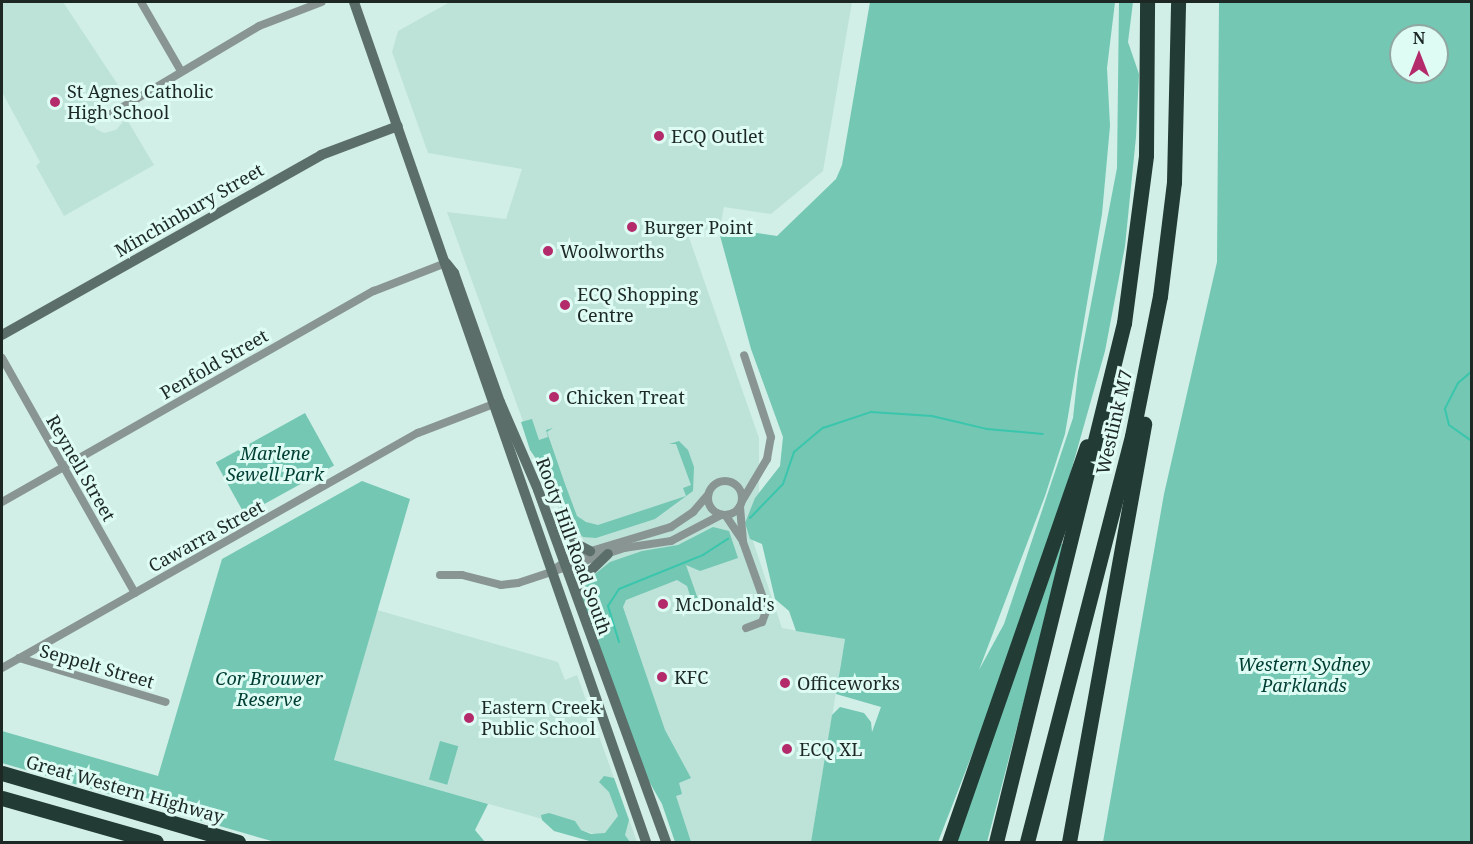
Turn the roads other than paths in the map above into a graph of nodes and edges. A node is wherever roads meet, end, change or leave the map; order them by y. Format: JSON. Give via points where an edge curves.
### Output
{"nodes":[{"id":1,"x":141,"y":2,"type":"edge"},
{"id":2,"x":322,"y":2,"type":"edge"},
{"id":3,"x":354,"y":2,"type":"edge"},
{"id":4,"x":1147,"y":2,"type":"edge"},
{"id":5,"x":1178,"y":2,"type":"edge"},
{"id":6,"x":181,"y":71,"type":"junction"},
{"id":7,"x":106,"y":117,"type":"dead end"},
{"id":8,"x":398,"y":126,"type":"junction"},
{"id":9,"x":446,"y":263,"type":"junction"},
{"id":10,"x":2,"y":335,"type":"edge"},
{"id":11,"x":1152,"y":341,"type":"junction"},
{"id":12,"x":744,"y":356,"type":"dead end"},
{"id":13,"x":2,"y":358,"type":"edge"},
{"id":14,"x":1112,"y":382,"type":"junction"},
{"id":15,"x":496,"y":403,"type":"junction"},
{"id":16,"x":63,"y":467,"type":"junction"},
{"id":17,"x":754,"y":478,"type":"junction"},
{"id":18,"x":732,"y":482,"type":"junction"},
{"id":19,"x":708,"y":495,"type":"junction"},
{"id":20,"x":2,"y":502,"type":"edge"},
{"id":21,"x":741,"y":504,"type":"junction"},
{"id":22,"x":545,"y":511,"type":"junction"},
{"id":23,"x":724,"y":515,"type":"junction"},
{"id":24,"x":743,"y":542,"type":"junction"},
{"id":25,"x":590,"y":551,"type":"junction"},
{"id":26,"x":608,"y":554,"type":"junction"},
{"id":27,"x":564,"y":565,"type":"junction"},
{"id":28,"x":552,"y":571,"type":"junction"},
{"id":29,"x":440,"y":574,"type":"dead end"},
{"id":30,"x":135,"y":593,"type":"junction"},
{"id":31,"x":576,"y":598,"type":"junction"},
{"id":32,"x":746,"y":628,"type":"dead end"},
{"id":33,"x":19,"y":658,"type":"junction"},
{"id":34,"x":2,"y":668,"type":"edge"},
{"id":35,"x":166,"y":702,"type":"dead end"},
{"id":36,"x":2,"y":773,"type":"edge"},
{"id":37,"x":2,"y":798,"type":"edge"},
{"id":38,"x":156,"y":843,"type":"edge"},
{"id":39,"x":238,"y":843,"type":"edge"},
{"id":40,"x":645,"y":843,"type":"edge"},
{"id":41,"x":666,"y":843,"type":"edge"},
{"id":42,"x":949,"y":843,"type":"edge"},
{"id":43,"x":996,"y":843,"type":"edge"},
{"id":44,"x":1027,"y":843,"type":"edge"},
{"id":45,"x":1069,"y":843,"type":"edge"}],
"edges":[{"from":1,"to":6,"type":"street"},
{"from":2,"to":6,"type":"street","via":[[267,22]]},
{"from":3,"to":8,"type":"main road","name":"Rooty Hill Road South"},
{"from":4,"to":14,"type":"highway","name":"Westlink M7","via":[[1146,155],[1137,243]]},
{"from":5,"to":11,"type":"highway","name":"Westlink M7","via":[[1174,182]]},
{"from":6,"to":7,"type":"street"},
{"from":8,"to":9,"type":"main road","name":"Rooty Hill Road South"},
{"from":8,"to":10,"type":"main road","name":"Minchinbury Street","via":[[321,154]]},
{"from":9,"to":15,"type":"main road","name":"Rooty Hill Road South","via":[[454,273]]},
{"from":9,"to":16,"type":"street","name":"Penfold Street","via":[[374,291]]},
{"from":11,"to":44,"type":"highway","name":"Westlink M7"},
{"from":11,"to":45,"type":"highway","via":[[1150,392]]},
{"from":12,"to":17,"type":"street","via":[[770,432],[769,454]]},
{"from":13,"to":16,"type":"street","name":"Reynell Street"},
{"from":14,"to":42,"type":"highway"},
{"from":14,"to":43,"type":"highway","name":"Westlink M7"},
{"from":15,"to":22,"type":"main road","name":"Rooty Hill Road South"},
{"from":15,"to":28,"type":"main road","name":"Rooty Hill Road South"},
{"from":15,"to":30,"type":"street","name":"Cawarra Street","via":[[418,433]]},
{"from":16,"to":20,"type":"street","name":"Penfold Street"},
{"from":16,"to":30,"type":"street","name":"Reynell Street"},
{"from":17,"to":18,"type":"street"},
{"from":17,"to":21,"type":"street"},
{"from":18,"to":19,"type":"street","via":[[716,484]]},
{"from":18,"to":21,"type":"street","via":[[741,490]]},
{"from":19,"to":23,"type":"street","via":[[709,505]]},
{"from":19,"to":25,"type":"street","via":[[693,512],[671,527]]},
{"from":21,"to":23,"type":"street"},
{"from":21,"to":24,"type":"street"},
{"from":22,"to":25,"type":"main road","via":[[569,540]]},
{"from":22,"to":27,"type":"main road","name":"Rooty Hill Road South"},
{"from":23,"to":24,"type":"street"},
{"from":23,"to":26,"type":"street","via":[[678,538]]},
{"from":24,"to":32,"type":"street","via":[[767,609],[762,621]]},
{"from":25,"to":27,"type":"street"},
{"from":26,"to":27,"type":"street"},
{"from":26,"to":31,"type":"main road","via":[[582,579]]},
{"from":27,"to":28,"type":"street"},
{"from":27,"to":31,"type":"main road","name":"Rooty Hill Road South"},
{"from":28,"to":29,"type":"street","via":[[501,585]]},
{"from":28,"to":40,"type":"main road","name":"Rooty Hill Road South"},
{"from":30,"to":33,"type":"street","name":"Cawarra Street"},
{"from":31,"to":41,"type":"main road","name":"Rooty Hill Road South"},
{"from":33,"to":34,"type":"street","name":"Cawarra Street"},
{"from":33,"to":35,"type":"street","name":"Seppelt Street"},
{"from":36,"to":39,"type":"highway","name":"Great Western Highway"},
{"from":37,"to":38,"type":"highway"}]}
